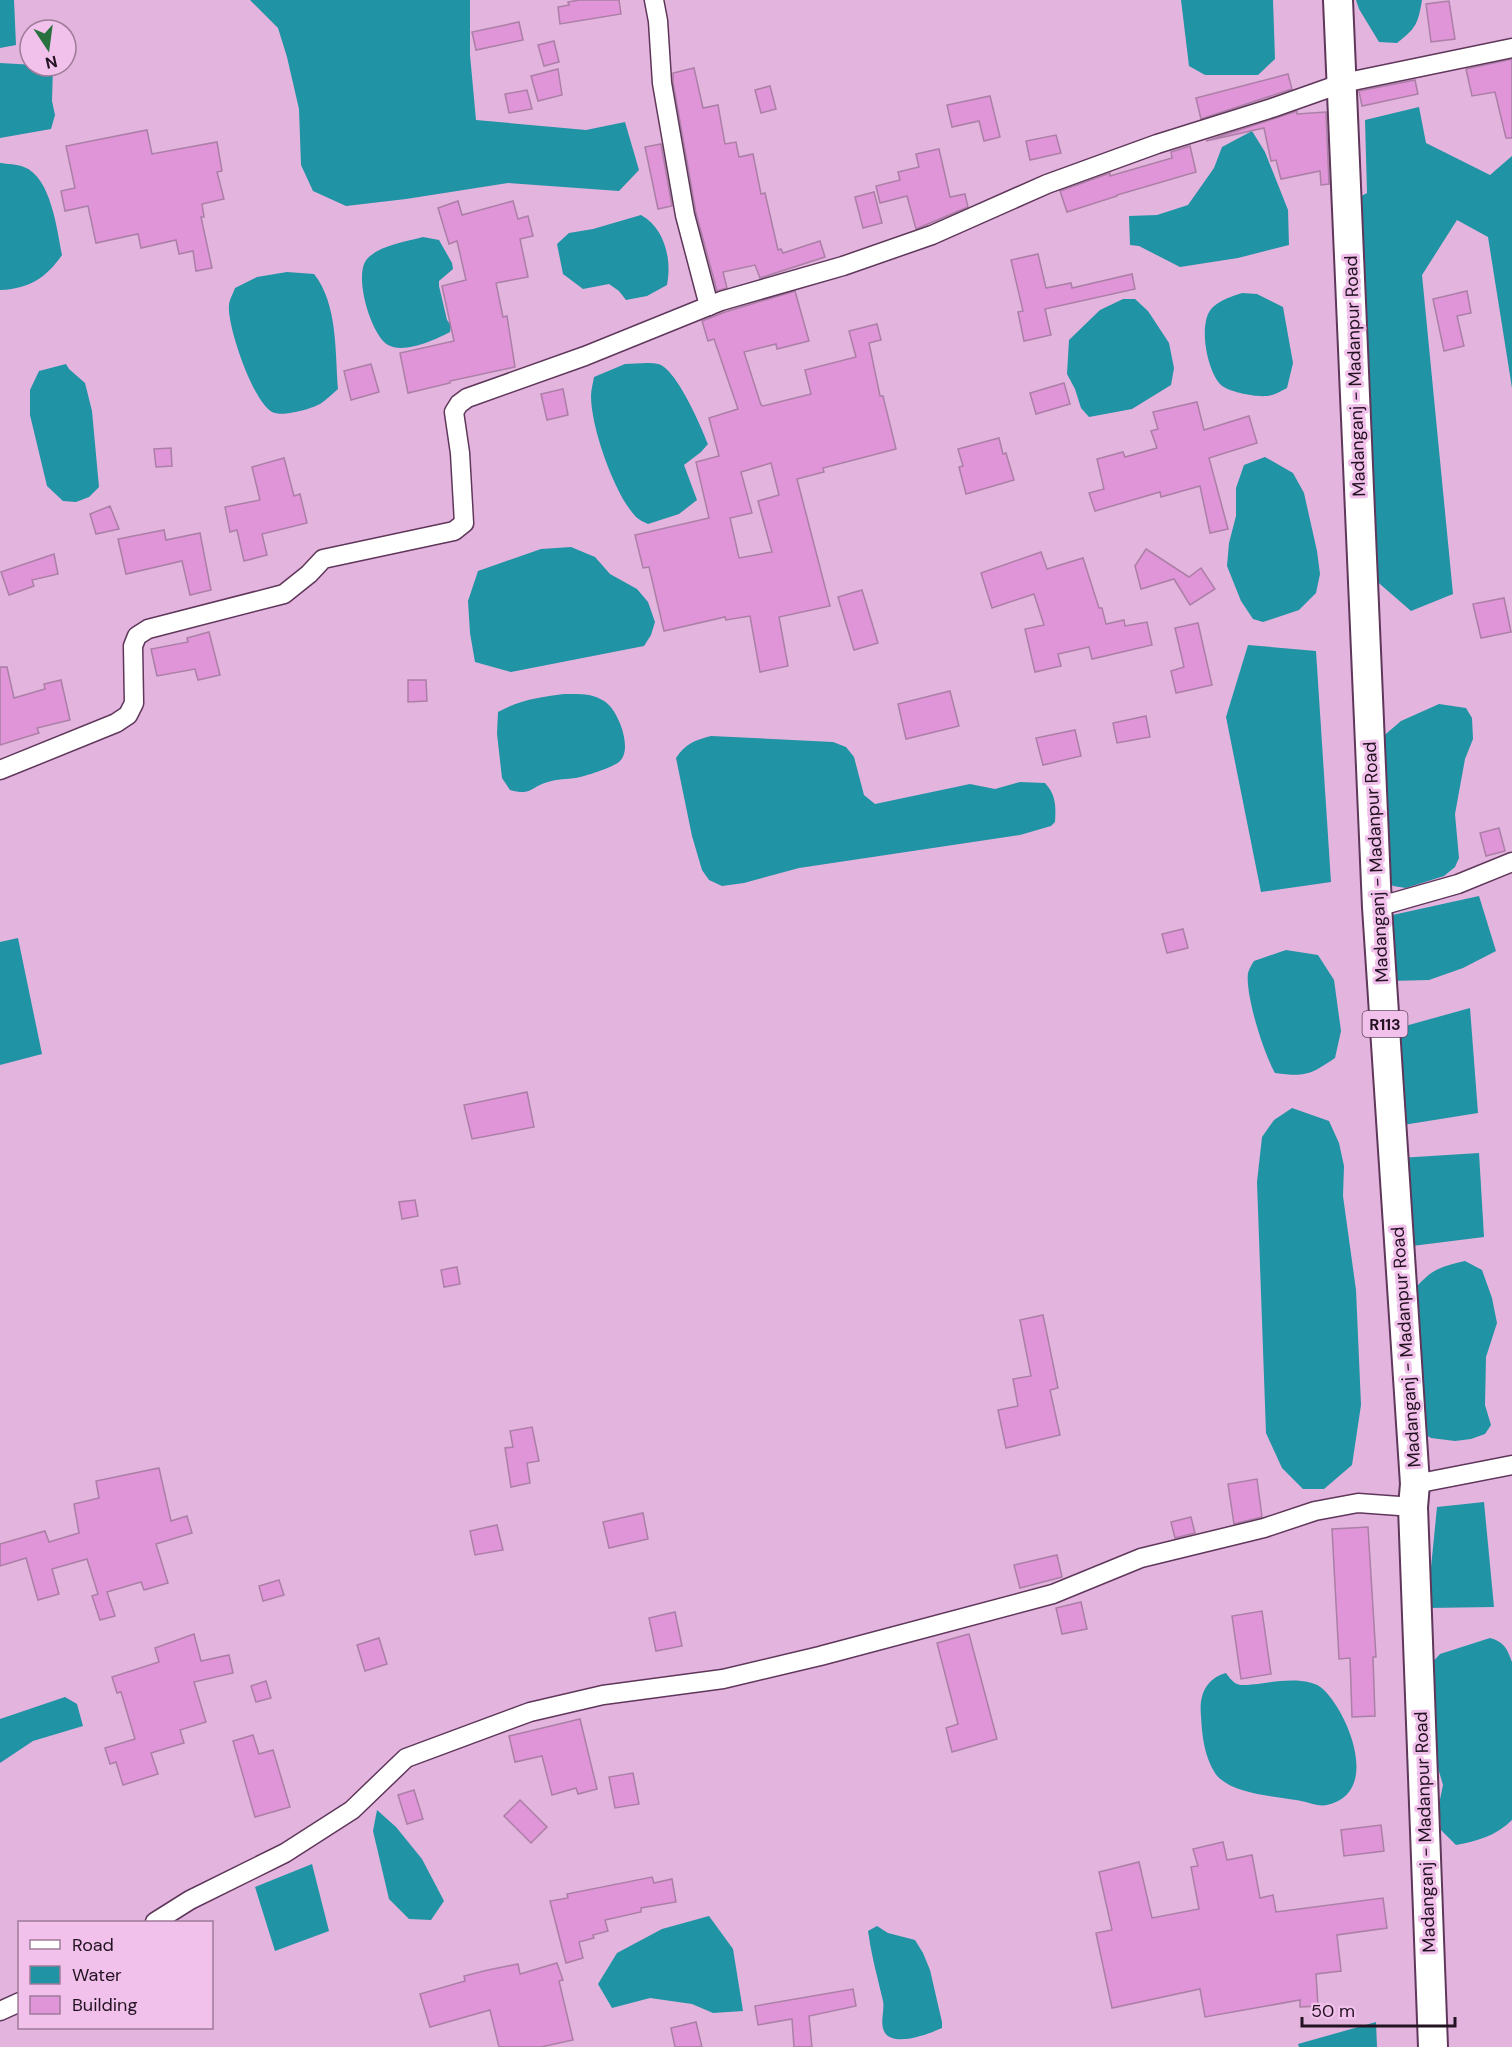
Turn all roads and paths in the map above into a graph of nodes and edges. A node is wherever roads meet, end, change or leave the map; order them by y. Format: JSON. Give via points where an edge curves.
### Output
{"nodes":[{"id":1,"x":654,"y":0,"type":"edge"},
{"id":2,"x":1338,"y":0,"type":"edge"},
{"id":3,"x":1512,"y":48,"type":"edge"},
{"id":4,"x":1342,"y":83,"type":"junction"},
{"id":5,"x":709,"y":306,"type":"junction"},
{"id":6,"x":0,"y":770,"type":"edge"},
{"id":7,"x":1512,"y":862,"type":"edge"},
{"id":8,"x":1377,"y":907,"type":"junction"},
{"id":9,"x":1512,"y":1464,"type":"edge"},
{"id":10,"x":1414,"y":1496,"type":"junction"},
{"id":11,"x":158,"y":1921,"type":"edge"},
{"id":12,"x":18,"y":2003,"type":"edge"},
{"id":13,"x":0,"y":2011,"type":"edge"},
{"id":14,"x":1433,"y":2047,"type":"edge"}],
"edges":[{"from":1,"to":5,"type":"street","via":[[662,83],[685,215]]},
{"from":2,"to":4,"type":"main road","name":"Madanganj - Madanpur Road","number":"R113"},
{"from":3,"to":4,"type":"street"},
{"from":4,"to":5,"type":"street","via":[[1047,184],[932,235]]},
{"from":4,"to":8,"type":"main road","name":"Madanganj - Madanpur Road","number":"R113"},
{"from":5,"to":6,"type":"street","via":[[467,398],[454,412],[464,523],[460,528],[323,559],[284,594],[148,629],[137,636],[133,646],[134,703],[128,715]]},
{"from":7,"to":8,"type":"street","via":[[1458,884]]},
{"from":8,"to":10,"type":"main road","name":"Madanganj - Madanpur Road","number":"R113"},
{"from":9,"to":10,"type":"street"},
{"from":10,"to":11,"type":"street","via":[[1316,1511],[1141,1558],[1053,1594],[820,1656],[723,1679],[603,1695],[530,1712],[406,1758],[352,1810],[285,1853],[190,1900]]},
{"from":10,"to":14,"type":"main road","name":"Madanganj - Madanpur Road","number":"R113"},
{"from":12,"to":13,"type":"street"}]}
